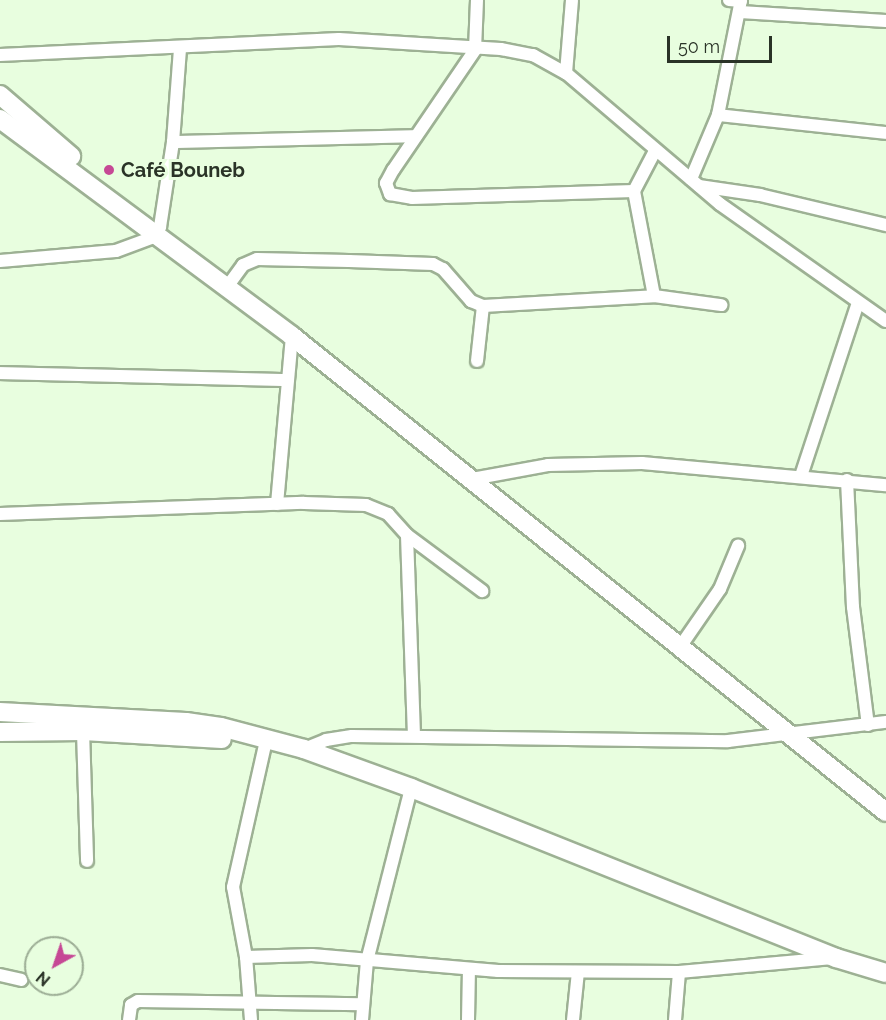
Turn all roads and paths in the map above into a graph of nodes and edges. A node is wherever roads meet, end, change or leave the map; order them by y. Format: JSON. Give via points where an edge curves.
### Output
{"nodes":[{"id":1,"x":477,"y":0,"type":"edge"},
{"id":2,"x":572,"y":0,"type":"edge"},
{"id":3,"x":738,"y":3,"type":"edge"},
{"id":4,"x":886,"y":21,"type":"edge"},
{"id":5,"x":180,"y":49,"type":"junction"},
{"id":6,"x":475,"y":50,"type":"junction"},
{"id":7,"x":0,"y":55,"type":"edge"},
{"id":8,"x":566,"y":73,"type":"junction"},
{"id":9,"x":0,"y":95,"type":"edge"},
{"id":10,"x":718,"y":116,"type":"junction"},
{"id":11,"x":0,"y":119,"type":"edge"},
{"id":12,"x":886,"y":133,"type":"edge"},
{"id":13,"x":416,"y":136,"type":"junction"},
{"id":14,"x":173,"y":142,"type":"junction"},
{"id":15,"x":655,"y":151,"type":"junction"},
{"id":16,"x":695,"y":183,"type":"junction"},
{"id":17,"x":634,"y":191,"type":"junction"},
{"id":18,"x":886,"y":225,"type":"edge"},
{"id":19,"x":157,"y":232,"type":"junction"},
{"id":20,"x":0,"y":261,"type":"edge"},
{"id":21,"x":227,"y":287,"type":"junction"},
{"id":22,"x":654,"y":296,"type":"junction"},
{"id":23,"x":858,"y":303,"type":"junction"},
{"id":24,"x":721,"y":305,"type":"dead end"},
{"id":25,"x":483,"y":306,"type":"junction"},
{"id":26,"x":886,"y":321,"type":"edge"},
{"id":27,"x":292,"y":336,"type":"junction"},
{"id":28,"x":477,"y":361,"type":"dead end"},
{"id":29,"x":0,"y":373,"type":"edge"},
{"id":30,"x":286,"y":380,"type":"junction"},
{"id":31,"x":801,"y":476,"type":"junction"},
{"id":32,"x":472,"y":479,"type":"junction"},
{"id":33,"x":847,"y":480,"type":"junction"},
{"id":34,"x":886,"y":485,"type":"edge"},
{"id":35,"x":277,"y":504,"type":"junction"},
{"id":36,"x":0,"y":514,"type":"edge"},
{"id":37,"x":407,"y":535,"type":"junction"},
{"id":38,"x":738,"y":546,"type":"dead end"},
{"id":39,"x":482,"y":591,"type":"dead end"},
{"id":40,"x":680,"y":647,"type":"junction"},
{"id":41,"x":0,"y":712,"type":"edge"},
{"id":42,"x":886,"y":722,"type":"edge"},
{"id":43,"x":868,"y":725,"type":"junction"},
{"id":44,"x":83,"y":731,"type":"junction"},
{"id":45,"x":0,"y":732,"type":"edge"},
{"id":46,"x":414,"y":736,"type":"junction"},
{"id":47,"x":790,"y":736,"type":"junction"},
{"id":48,"x":266,"y":742,"type":"junction"},
{"id":49,"x":295,"y":747,"type":"junction"},
{"id":50,"x":411,"y":788,"type":"junction"},
{"id":51,"x":886,"y":812,"type":"edge"},
{"id":52,"x":87,"y":861,"type":"dead end"},
{"id":53,"x":246,"y":957,"type":"junction"},
{"id":54,"x":836,"y":957,"type":"junction"},
{"id":55,"x":367,"y":961,"type":"junction"},
{"id":56,"x":469,"y":969,"type":"junction"},
{"id":57,"x":578,"y":972,"type":"junction"},
{"id":58,"x":679,"y":972,"type":"junction"},
{"id":59,"x":886,"y":973,"type":"edge"},
{"id":60,"x":0,"y":975,"type":"edge"},
{"id":61,"x":21,"y":980,"type":"dead end"},
{"id":62,"x":251,"y":1002,"type":"junction"},
{"id":63,"x":362,"y":1004,"type":"junction"},
{"id":64,"x":129,"y":1020,"type":"edge"},
{"id":65,"x":251,"y":1020,"type":"edge"},
{"id":66,"x":362,"y":1020,"type":"edge"},
{"id":67,"x":468,"y":1020,"type":"edge"},
{"id":68,"x":573,"y":1020,"type":"edge"},
{"id":69,"x":675,"y":1020,"type":"edge"}],
"edges":[{"from":1,"to":6,"type":"street"},
{"from":2,"to":8,"type":"street"},
{"from":3,"to":4,"type":"street"},
{"from":3,"to":10,"type":"street"},
{"from":5,"to":6,"type":"street","via":[[339,39]]},
{"from":5,"to":7,"type":"street"},
{"from":5,"to":14,"type":"street"},
{"from":6,"to":8,"type":"street","via":[[521,51]]},
{"from":6,"to":13,"type":"street"},
{"from":8,"to":15,"type":"street"},
{"from":9,"to":19,"type":"main road"},
{"from":10,"to":12,"type":"street"},
{"from":10,"to":16,"type":"street"},
{"from":11,"to":19,"type":"main road"},
{"from":13,"to":14,"type":"street"},
{"from":13,"to":17,"type":"street","via":[[386,183],[388,191],[396,197]]},
{"from":14,"to":19,"type":"street"},
{"from":15,"to":16,"type":"street"},
{"from":15,"to":17,"type":"street"},
{"from":16,"to":18,"type":"street"},
{"from":16,"to":23,"type":"street"},
{"from":17,"to":22,"type":"street"},
{"from":19,"to":20,"type":"street","via":[[116,251]]},
{"from":19,"to":21,"type":"main road"},
{"from":21,"to":25,"type":"street","via":[[243,265],[256,259],[433,264],[448,274],[471,301]]},
{"from":21,"to":27,"type":"main road"},
{"from":22,"to":24,"type":"street"},
{"from":22,"to":25,"type":"street"},
{"from":23,"to":26,"type":"street"},
{"from":23,"to":31,"type":"street"},
{"from":25,"to":28,"type":"street"},
{"from":27,"to":30,"type":"street"},
{"from":27,"to":32,"type":"main road"},
{"from":29,"to":30,"type":"street"},
{"from":30,"to":35,"type":"street"},
{"from":31,"to":32,"type":"street","via":[[642,463],[548,465]]},
{"from":31,"to":33,"type":"street"},
{"from":32,"to":40,"type":"main road"},
{"from":33,"to":34,"type":"street"},
{"from":33,"to":43,"type":"street","via":[[853,607]]},
{"from":35,"to":36,"type":"street"},
{"from":35,"to":37,"type":"street","via":[[372,506],[388,514]]},
{"from":37,"to":39,"type":"street"},
{"from":37,"to":46,"type":"street"},
{"from":38,"to":40,"type":"street","via":[[720,589]]},
{"from":40,"to":47,"type":"main road"},
{"from":41,"to":48,"type":"main road","via":[[186,723]]},
{"from":42,"to":43,"type":"street"},
{"from":43,"to":47,"type":"street"},
{"from":44,"to":45,"type":"main road"},
{"from":44,"to":48,"type":"main road"},
{"from":44,"to":52,"type":"street"},
{"from":46,"to":47,"type":"street","via":[[728,741]]},
{"from":46,"to":49,"type":"street","via":[[352,736]]},
{"from":47,"to":51,"type":"main road"},
{"from":48,"to":49,"type":"main road"},
{"from":48,"to":53,"type":"street","via":[[233,887]]},
{"from":49,"to":50,"type":"main road"},
{"from":50,"to":54,"type":"main road"},
{"from":50,"to":55,"type":"street"},
{"from":53,"to":55,"type":"street","via":[[312,955]]},
{"from":53,"to":62,"type":"street"},
{"from":54,"to":58,"type":"street"},
{"from":54,"to":59,"type":"main road"},
{"from":55,"to":56,"type":"street"},
{"from":55,"to":63,"type":"street"},
{"from":56,"to":57,"type":"street"},
{"from":56,"to":67,"type":"street"},
{"from":57,"to":58,"type":"street"},
{"from":57,"to":68,"type":"street"},
{"from":58,"to":69,"type":"street"},
{"from":60,"to":61,"type":"street"},
{"from":62,"to":63,"type":"street"},
{"from":62,"to":64,"type":"street","via":[[138,1001],[131,1005]]},
{"from":62,"to":65,"type":"street"},
{"from":63,"to":66,"type":"street"}]}
